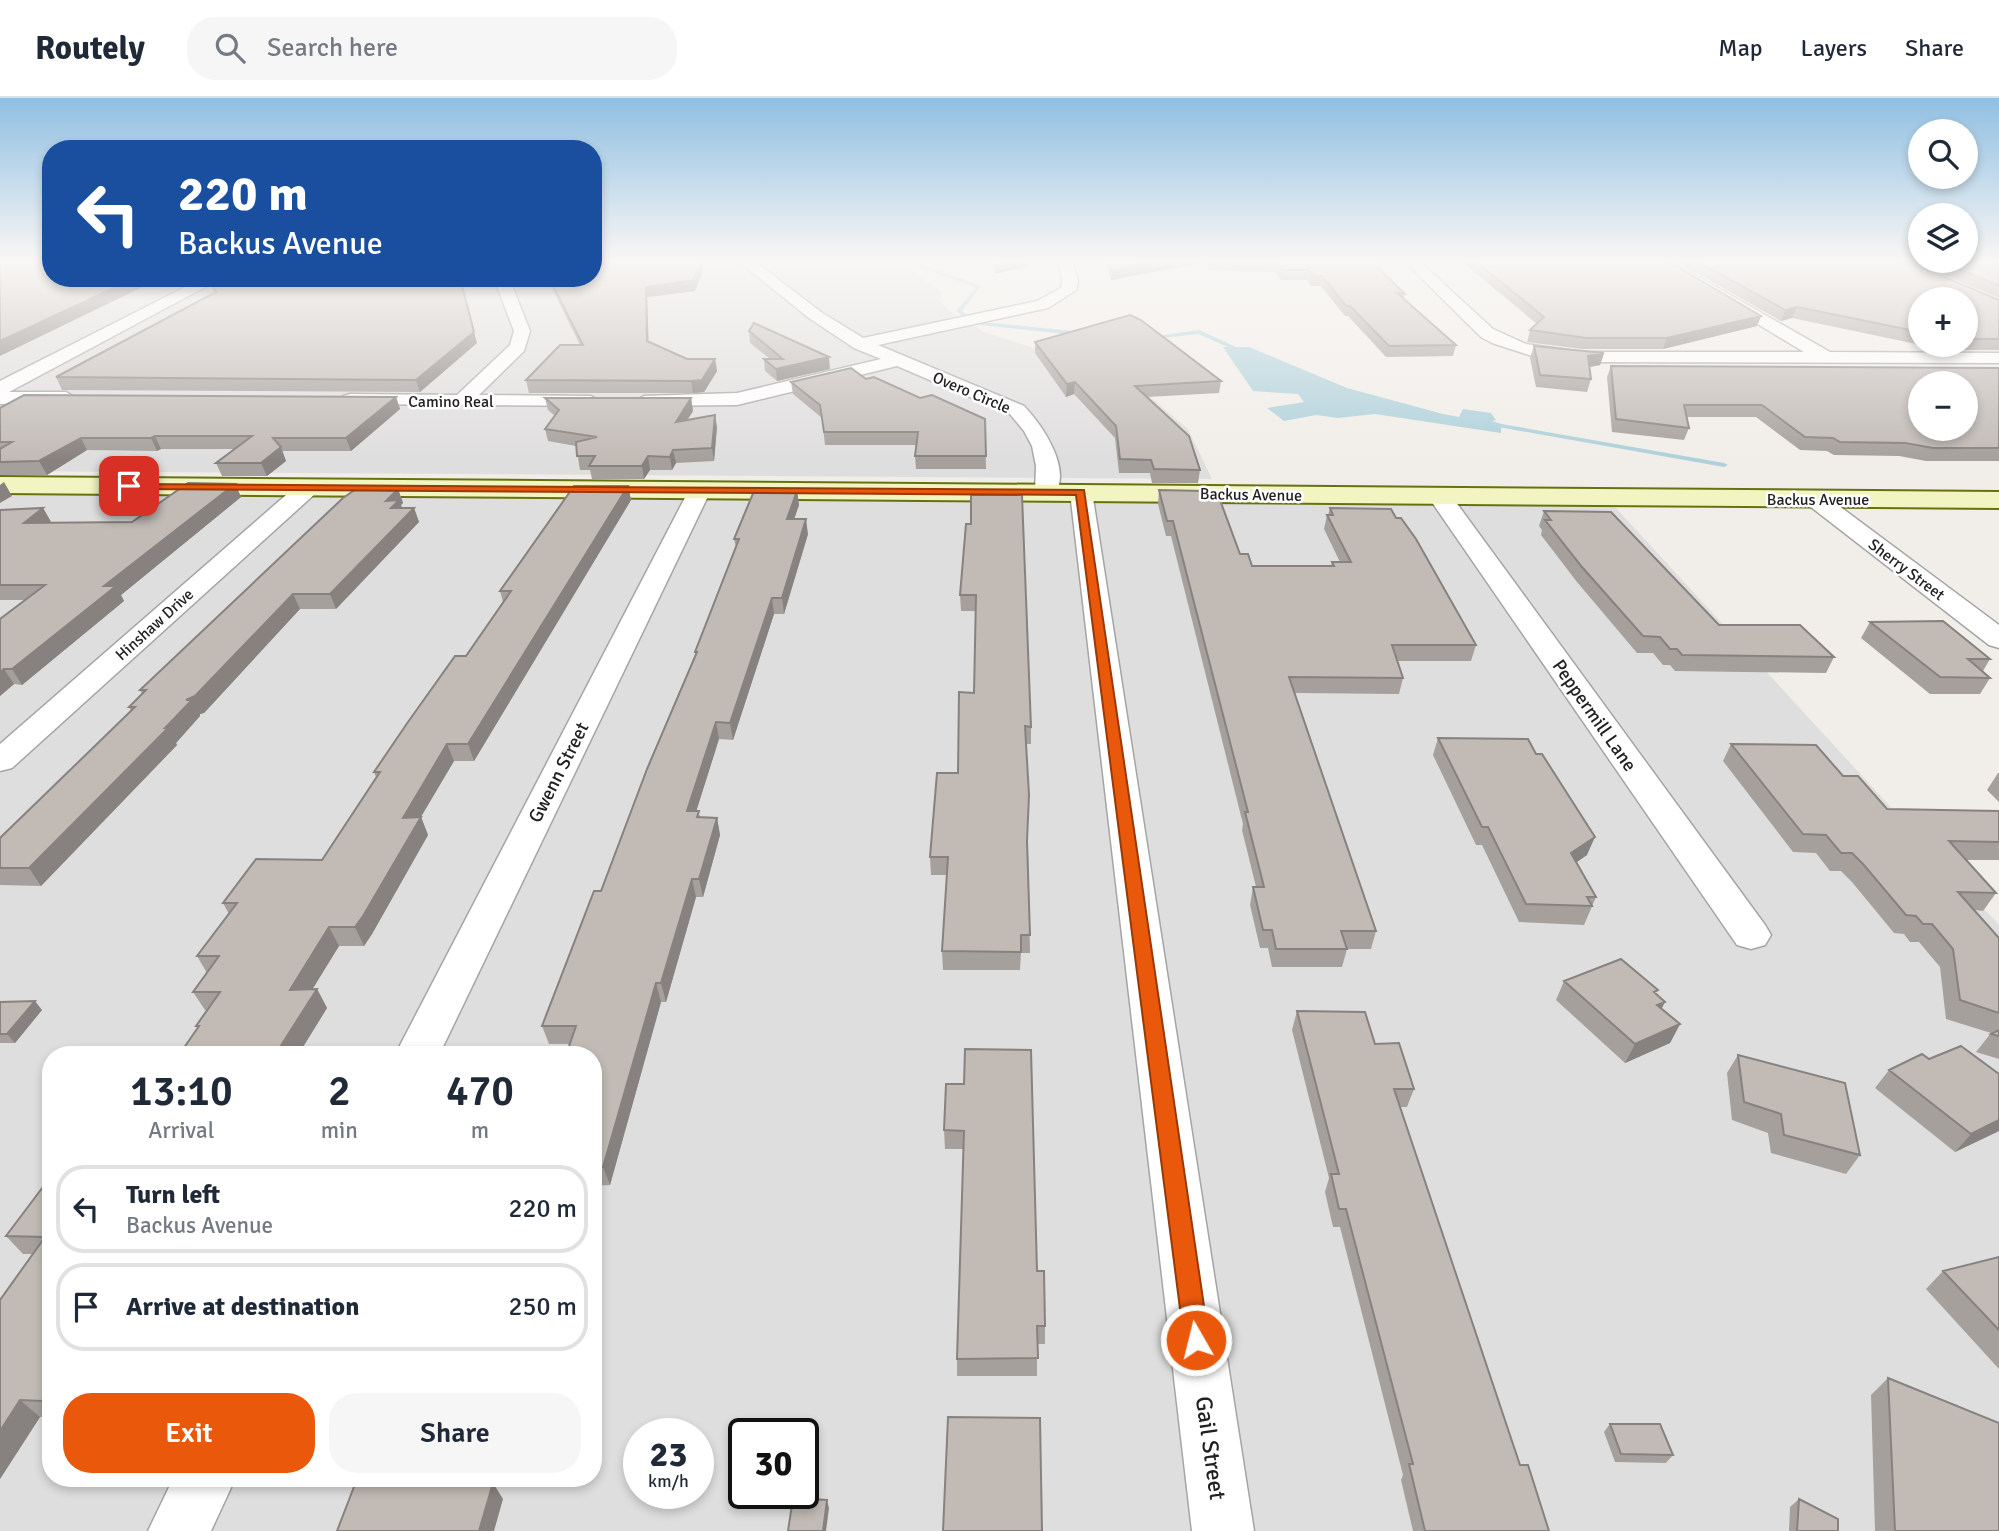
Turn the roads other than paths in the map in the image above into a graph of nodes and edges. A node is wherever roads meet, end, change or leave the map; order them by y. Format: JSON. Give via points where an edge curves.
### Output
{"nodes":[{"id":1,"x":120,"y":327,"type":"edge"},
{"id":2,"x":520,"y":327,"type":"edge"},
{"id":3,"x":833,"y":327,"type":"edge"},
{"id":4,"x":940,"y":327,"type":"edge"},
{"id":5,"x":1481,"y":327,"type":"edge"},
{"id":6,"x":1774,"y":327,"type":"edge"},
{"id":7,"x":860,"y":344,"type":"junction"},
{"id":8,"x":1827,"y":358,"type":"junction"},
{"id":9,"x":1999,"y":358,"type":"edge"},
{"id":10,"x":897,"y":361,"type":"junction"},
{"id":11,"x":0,"y":389,"type":"edge"},
{"id":12,"x":0,"y":398,"type":"edge"},
{"id":13,"x":84,"y":398,"type":"edge"},
{"id":14,"x":336,"y":400,"type":"edge"},
{"id":15,"x":462,"y":401,"type":"junction"},
{"id":16,"x":0,"y":485,"type":"edge"},
{"id":17,"x":309,"y":487,"type":"junction"},
{"id":18,"x":700,"y":490,"type":"junction"},
{"id":19,"x":1063,"y":492,"type":"junction"},
{"id":20,"x":1439,"y":495,"type":"junction"},
{"id":21,"x":1815,"y":499,"type":"junction"},
{"id":22,"x":1999,"y":500,"type":"edge"},
{"id":23,"x":1999,"y":639,"type":"edge"},
{"id":24,"x":0,"y":761,"type":"edge"},
{"id":25,"x":1751,"y":935,"type":"dead end"},
{"id":26,"x":422,"y":1046,"type":"edge"},
{"id":27,"x":201,"y":1487,"type":"edge"},
{"id":28,"x":179,"y":1531,"type":"edge"},
{"id":29,"x":1223,"y":1531,"type":"edge"}],
"edges":[{"from":1,"to":11,"type":"street"},
{"from":2,"to":15,"type":"street","via":[[517,347]]},
{"from":3,"to":7,"type":"street","name":"Overo Circle"},
{"from":4,"to":7,"type":"street"},
{"from":5,"to":8,"type":"street","via":[[1500,342],[1524,350],[1582,357]]},
{"from":6,"to":8,"type":"street"},
{"from":7,"to":10,"type":"street","name":"Overo Circle"},
{"from":8,"to":9,"type":"street"},
{"from":10,"to":15,"type":"street","name":"Camino Real","via":[[737,399]]},
{"from":10,"to":19,"type":"street","name":"Overo Circle","via":[[1017,410],[1046,449]]},
{"from":12,"to":13,"type":"street"},
{"from":14,"to":15,"type":"street","name":"Camino Real"},
{"from":16,"to":17,"type":"street","name":"Backus Avenue"},
{"from":17,"to":18,"type":"street","name":"Backus Avenue"},
{"from":17,"to":24,"type":"street","name":"Hinshaw Drive"},
{"from":18,"to":19,"type":"street","name":"Backus Avenue"},
{"from":18,"to":26,"type":"street","name":"Gwenn Street"},
{"from":19,"to":20,"type":"street","name":"Backus Avenue"},
{"from":19,"to":29,"type":"street","name":"Gail Street"},
{"from":20,"to":21,"type":"street","name":"Backus Avenue"},
{"from":20,"to":25,"type":"street","name":"Peppermill Lane"},
{"from":21,"to":22,"type":"street","name":"Backus Avenue"},
{"from":21,"to":23,"type":"street","name":"Sherry Street"},
{"from":27,"to":28,"type":"street"}]}
